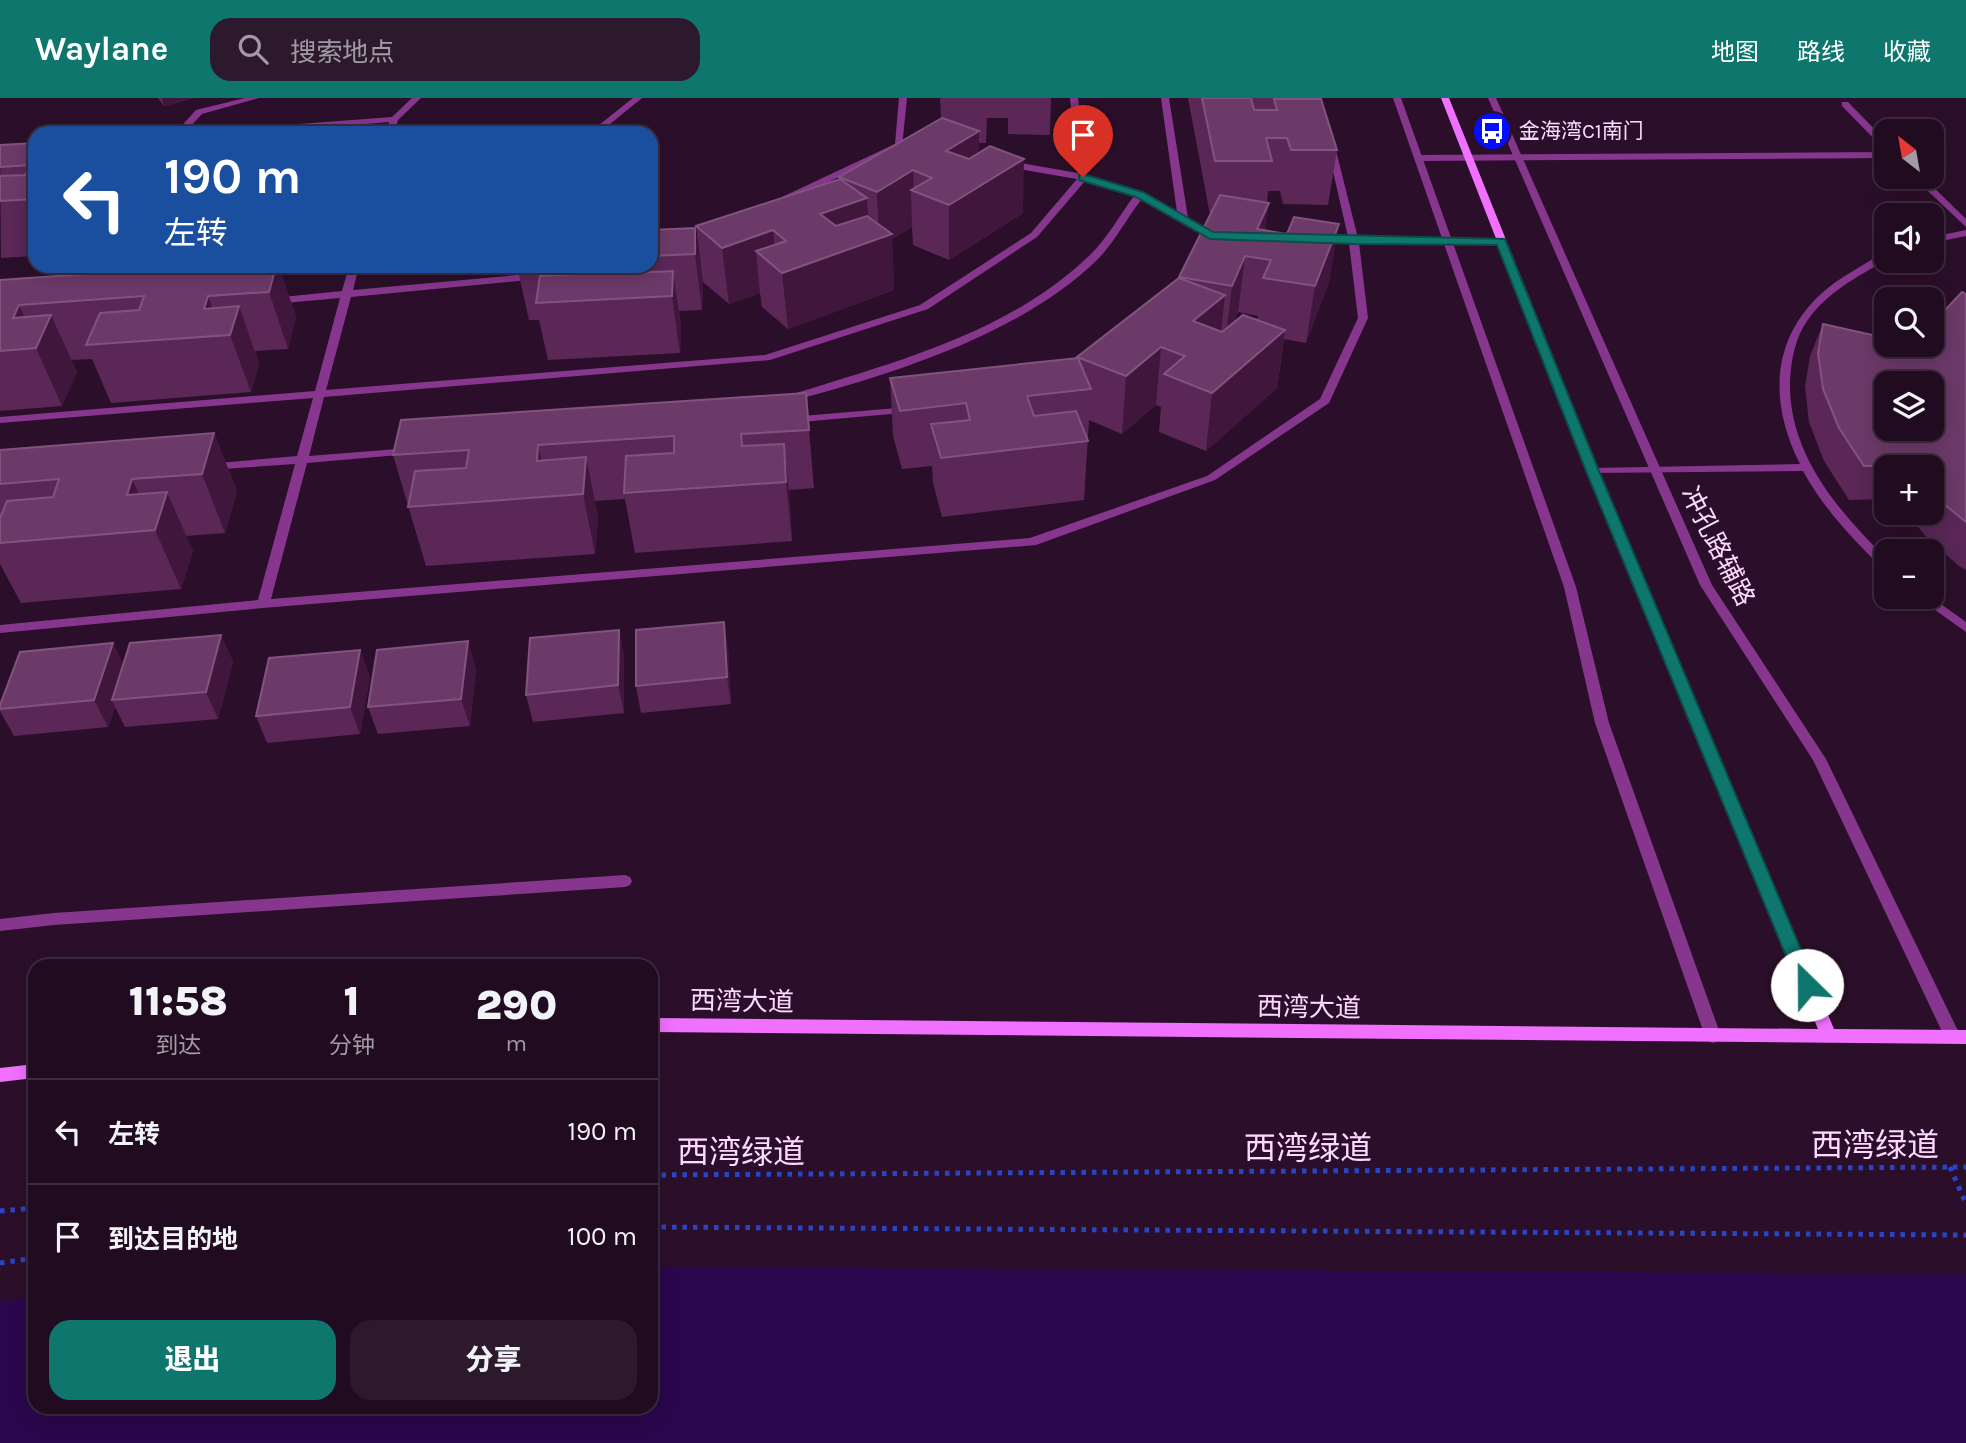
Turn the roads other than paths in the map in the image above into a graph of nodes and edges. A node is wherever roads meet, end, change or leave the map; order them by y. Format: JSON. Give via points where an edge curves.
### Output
{"nodes":[{"id":1,"x":255,"y":98,"type":"edge"},
{"id":2,"x":417,"y":98,"type":"edge"},
{"id":3,"x":638,"y":98,"type":"edge"},
{"id":4,"x":903,"y":98,"type":"edge"},
{"id":5,"x":1074,"y":98,"type":"edge"},
{"id":6,"x":1165,"y":98,"type":"edge"},
{"id":7,"x":1397,"y":98,"type":"edge"},
{"id":8,"x":1445,"y":98,"type":"edge"},
{"id":9,"x":1492,"y":98,"type":"edge"},
{"id":10,"x":1844,"y":104,"type":"dead end"},
{"id":11,"x":394,"y":118,"type":"junction"},
{"id":12,"x":186,"y":126,"type":"edge"},
{"id":13,"x":304,"y":126,"type":"edge"},
{"id":14,"x":392,"y":126,"type":"edge"},
{"id":15,"x":602,"y":126,"type":"edge"},
{"id":16,"x":1874,"y":134,"type":"edge"},
{"id":17,"x":1327,"y":137,"type":"edge"},
{"id":18,"x":899,"y":145,"type":"junction"},
{"id":19,"x":912,"y":147,"type":"edge"},
{"id":20,"x":1874,"y":155,"type":"edge"},
{"id":21,"x":1419,"y":158,"type":"junction"},
{"id":22,"x":1518,"y":158,"type":"junction"},
{"id":23,"x":1469,"y":159,"type":"junction"},
{"id":24,"x":991,"y":161,"type":"edge"},
{"id":25,"x":1083,"y":177,"type":"junction"},
{"id":26,"x":1930,"y":189,"type":"edge"},
{"id":27,"x":1140,"y":195,"type":"junction"},
{"id":28,"x":774,"y":204,"type":"edge"},
{"id":29,"x":1183,"y":220,"type":"junction"},
{"id":30,"x":1966,"y":224,"type":"edge"},
{"id":31,"x":1966,"y":233,"type":"edge"},
{"id":32,"x":1210,"y":235,"type":"junction"},
{"id":33,"x":1223,"y":236,"type":"edge"},
{"id":34,"x":1944,"y":238,"type":"edge"},
{"id":35,"x":1302,"y":239,"type":"edge"},
{"id":36,"x":1354,"y":241,"type":"junction"},
{"id":37,"x":1448,"y":242,"type":"junction"},
{"id":38,"x":1502,"y":242,"type":"junction"},
{"id":39,"x":1203,"y":247,"type":"edge"},
{"id":40,"x":1874,"y":262,"type":"edge"},
{"id":41,"x":352,"y":273,"type":"edge"},
{"id":42,"x":547,"y":275,"type":"edge"},
{"id":43,"x":346,"y":296,"type":"junction"},
{"id":44,"x":263,"y":301,"type":"edge"},
{"id":45,"x":319,"y":394,"type":"junction"},
{"id":46,"x":778,"y":402,"type":"edge"},
{"id":47,"x":917,"y":409,"type":"edge"},
{"id":48,"x":0,"y":420,"type":"edge"},
{"id":49,"x":780,"y":420,"type":"edge"},
{"id":50,"x":425,"y":450,"type":"edge"},
{"id":51,"x":302,"y":460,"type":"junction"},
{"id":52,"x":1806,"y":467,"type":"junction"},
{"id":53,"x":192,"y":468,"type":"edge"},
{"id":54,"x":1655,"y":470,"type":"junction"},
{"id":55,"x":1593,"y":471,"type":"junction"},
{"id":56,"x":1874,"y":552,"type":"edge"},
{"id":57,"x":263,"y":604,"type":"junction"},
{"id":58,"x":1940,"y":609,"type":"edge"},
{"id":59,"x":1966,"y":628,"type":"edge"},
{"id":60,"x":0,"y":629,"type":"edge"},
{"id":61,"x":625,"y":881,"type":"dead end"},
{"id":62,"x":0,"y":925,"type":"edge"},
{"id":63,"x":658,"y":1025,"type":"edge"},
{"id":64,"x":1713,"y":1036,"type":"junction"},
{"id":65,"x":1829,"y":1037,"type":"junction"},
{"id":66,"x":1960,"y":1037,"type":"edge"},
{"id":67,"x":28,"y":1072,"type":"edge"},
{"id":68,"x":0,"y":1075,"type":"edge"}],
"edges":[{"from":1,"to":12,"type":"street","via":[[199,112]]},
{"from":2,"to":11,"type":"street"},
{"from":3,"to":15,"type":"street"},
{"from":4,"to":18,"type":"street"},
{"from":5,"to":25,"type":"street"},
{"from":6,"to":29,"type":"street"},
{"from":7,"to":21,"type":"street"},
{"from":8,"to":23,"type":"main road"},
{"from":9,"to":22,"type":"street","name":"冲孔路辅路"},
{"from":10,"to":16,"type":"street"},
{"from":11,"to":13,"type":"street"},
{"from":11,"to":14,"type":"street"},
{"from":17,"to":36,"type":"street"},
{"from":18,"to":19,"type":"street"},
{"from":18,"to":28,"type":"street"},
{"from":20,"to":22,"type":"street"},
{"from":21,"to":23,"type":"street"},
{"from":21,"to":37,"type":"street"},
{"from":22,"to":23,"type":"street"},
{"from":22,"to":54,"type":"street","name":"冲孔路辅路"},
{"from":23,"to":38,"type":"main road"},
{"from":24,"to":25,"type":"street"},
{"from":25,"to":27,"type":"street"},
{"from":25,"to":45,"type":"street","via":[[1034,235],[924,307],[766,358]]},
{"from":26,"to":30,"type":"street"},
{"from":27,"to":29,"type":"street"},
{"from":27,"to":46,"type":"street","via":[[1093,259],[1032,306],[951,347]]},
{"from":29,"to":32,"type":"street"},
{"from":31,"to":34,"type":"street"},
{"from":32,"to":33,"type":"street"},
{"from":32,"to":39,"type":"street"},
{"from":35,"to":36,"type":"street"},
{"from":36,"to":37,"type":"street"},
{"from":36,"to":57,"type":"street","via":[[1363,318],[1325,401],[1211,478],[1032,542]]},
{"from":37,"to":38,"type":"street"},
{"from":37,"to":64,"type":"street","via":[[1570,587],[1602,723]]},
{"from":38,"to":55,"type":"main road"},
{"from":40,"to":52,"type":"street","via":[[1819,298],[1798,324],[1785,355],[1782,389],[1789,427]]},
{"from":41,"to":43,"type":"street"},
{"from":42,"to":43,"type":"street"},
{"from":43,"to":44,"type":"street"},
{"from":43,"to":45,"type":"street"},
{"from":45,"to":48,"type":"street"},
{"from":45,"to":51,"type":"street"},
{"from":47,"to":49,"type":"street"},
{"from":50,"to":51,"type":"street"},
{"from":51,"to":53,"type":"street"},
{"from":51,"to":57,"type":"street"},
{"from":52,"to":54,"type":"street"},
{"from":52,"to":56,"type":"street","via":[[1835,510]]},
{"from":54,"to":55,"type":"street"},
{"from":54,"to":66,"type":"street","name":"冲孔路辅路","via":[[1706,585],[1819,759]]},
{"from":55,"to":65,"type":"main road"},
{"from":57,"to":60,"type":"street"},
{"from":58,"to":59,"type":"street"},
{"from":61,"to":62,"type":"street"},
{"from":63,"to":64,"type":"main road","name":"西湾大道"},
{"from":64,"to":65,"type":"main road","name":"西湾大道"},
{"from":65,"to":66,"type":"main road","name":"西湾大道"},
{"from":67,"to":68,"type":"main road"}]}
